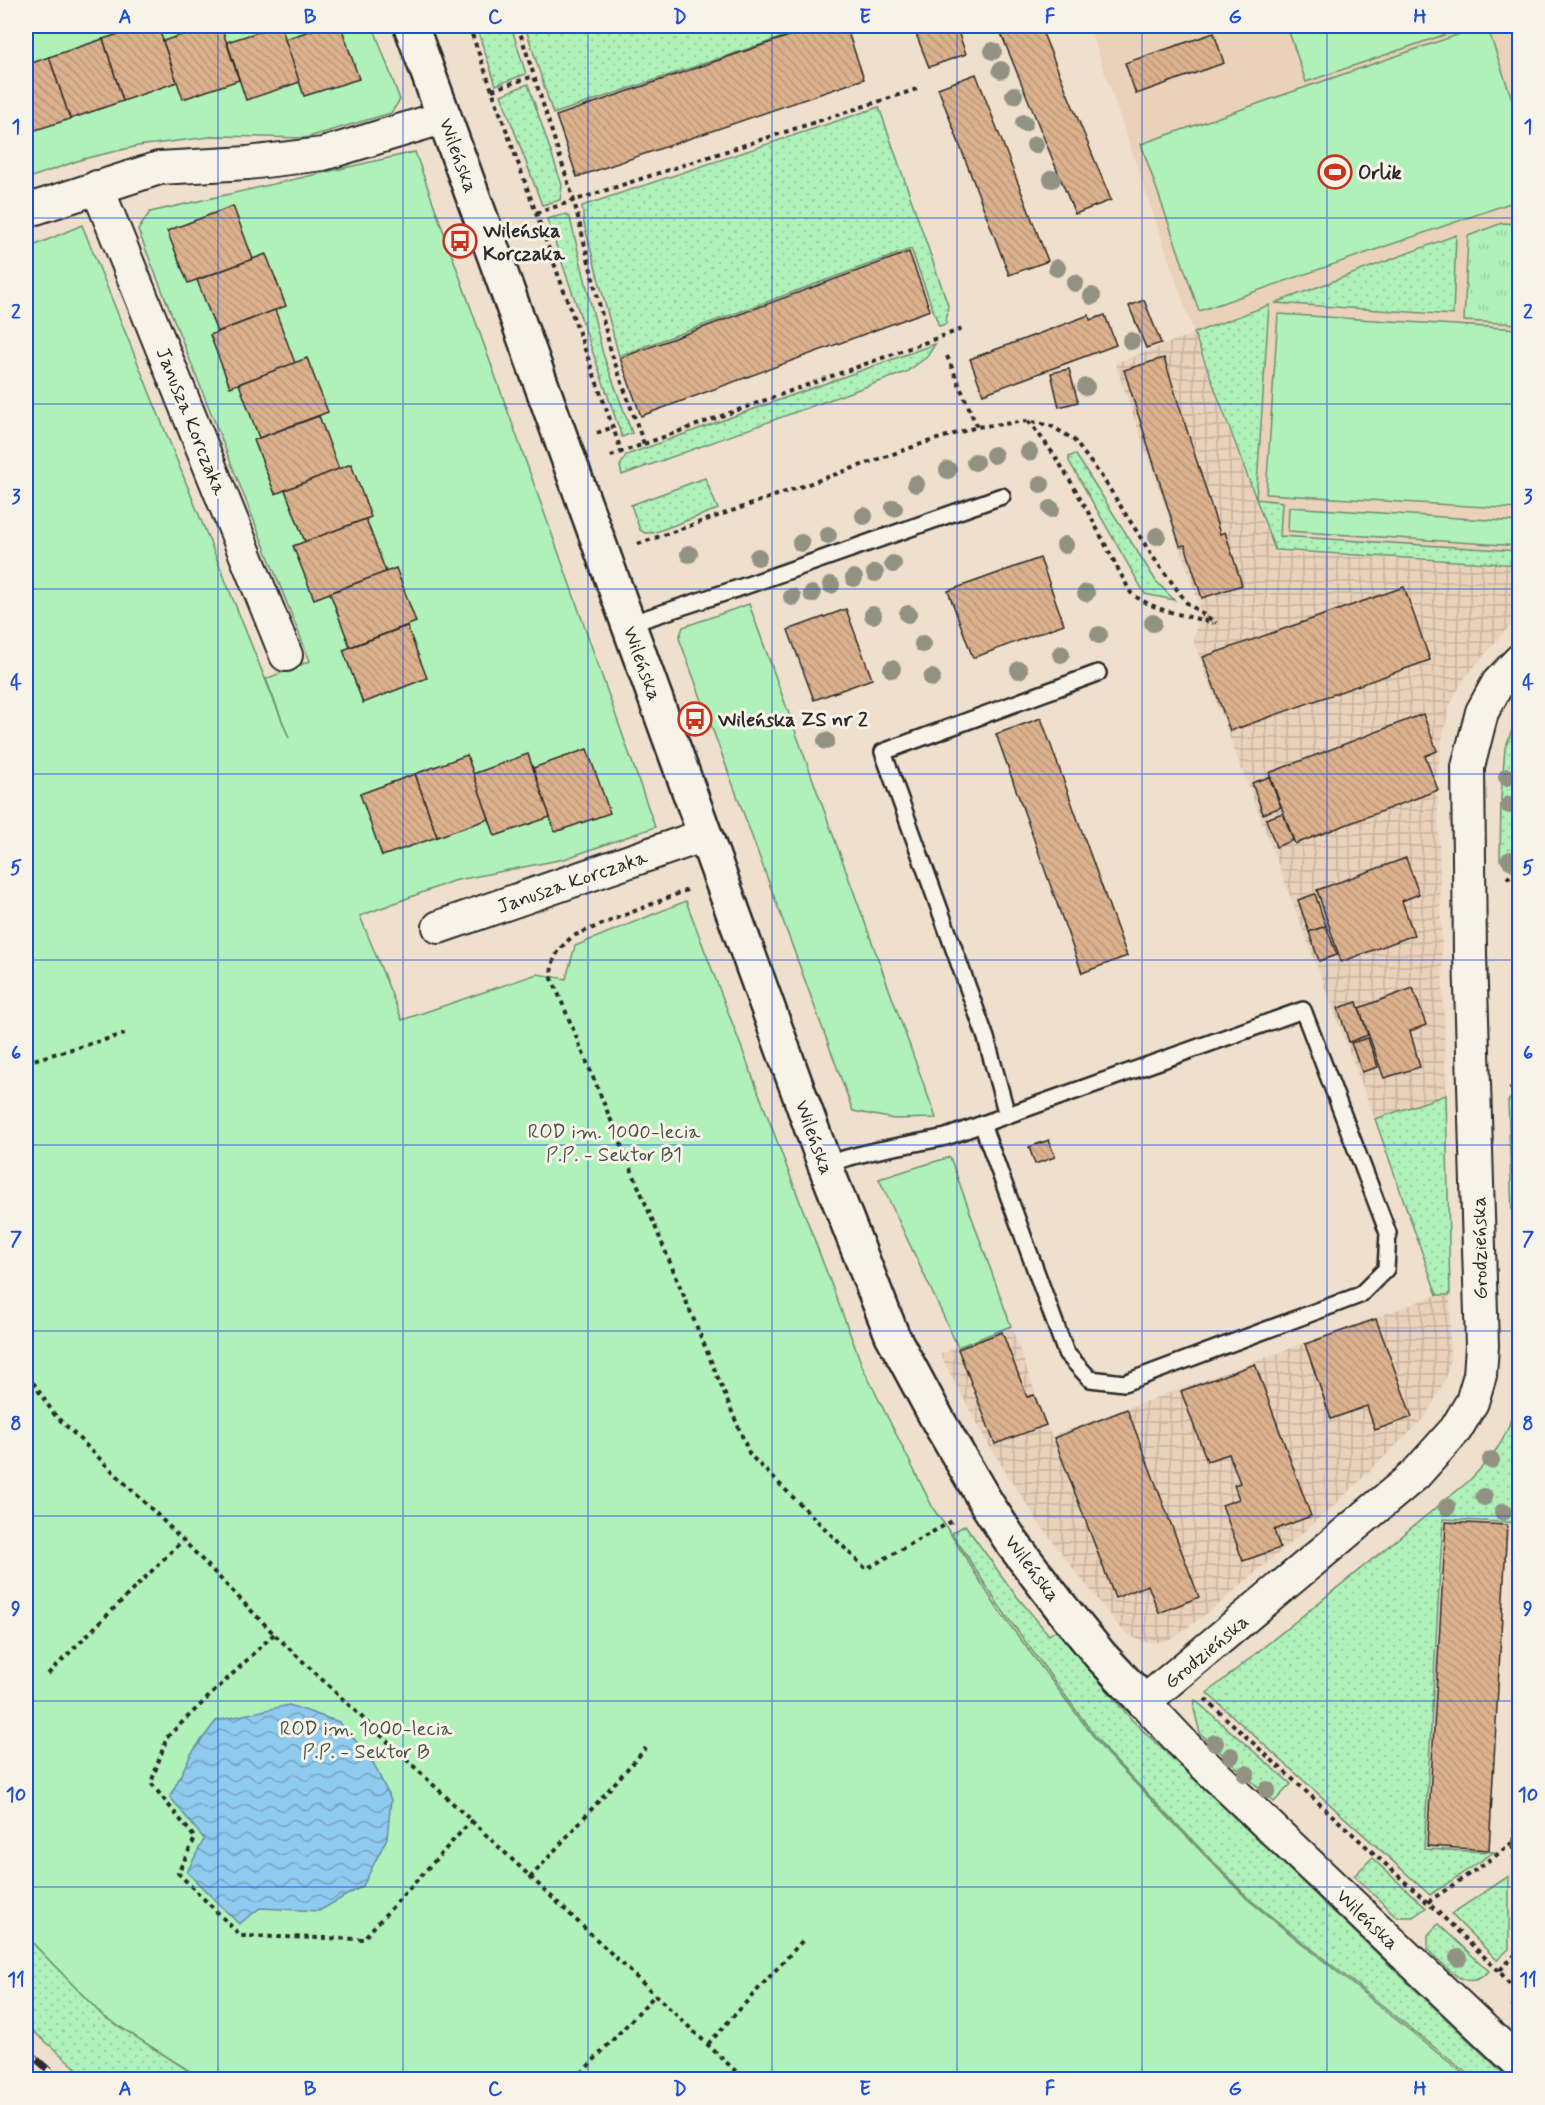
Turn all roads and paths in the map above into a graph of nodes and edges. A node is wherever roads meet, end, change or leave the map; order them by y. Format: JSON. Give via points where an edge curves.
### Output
{"nodes":[{"id":1,"x":411,"y":26,"type":"edge"},
{"id":2,"x":469,"y":26,"type":"edge"},
{"id":3,"x":518,"y":26,"type":"edge"},
{"id":4,"x":534,"y":76,"type":"junction"},
{"id":5,"x":917,"y":89,"type":"dead end"},
{"id":6,"x":492,"y":90,"type":"junction"},
{"id":7,"x":445,"y":117,"type":"junction"},
{"id":8,"x":98,"y":187,"type":"junction"},
{"id":9,"x":574,"y":201,"type":"junction"},
{"id":10,"x":26,"y":211,"type":"edge"},
{"id":11,"x":536,"y":213,"type":"junction"},
{"id":12,"x":965,"y":328,"type":"dead end"},
{"id":13,"x":947,"y":356,"type":"dead end"},
{"id":14,"x":1028,"y":421,"type":"dead end"},
{"id":15,"x":977,"y":428,"type":"dead end"},
{"id":16,"x":644,"y":444,"type":"junction"},
{"id":17,"x":622,"y":453,"type":"junction"},
{"id":18,"x":573,"y":470,"type":"junction"},
{"id":19,"x":1002,"y":495,"type":"dead end"},
{"id":20,"x":629,"y":624,"type":"junction"},
{"id":21,"x":1216,"y":624,"type":"dead end"},
{"id":22,"x":286,"y":655,"type":"dead end"},
{"id":23,"x":1520,"y":660,"type":"edge"},
{"id":24,"x":1098,"y":673,"type":"dead end"},
{"id":25,"x":705,"y":835,"type":"junction"},
{"id":26,"x":721,"y":878,"type":"junction"},
{"id":27,"x":439,"y":927,"type":"dead end"},
{"id":28,"x":125,"y":1034,"type":"dead end"},
{"id":29,"x":26,"y":1062,"type":"edge"},
{"id":30,"x":1520,"y":1080,"type":"edge"},
{"id":31,"x":1508,"y":1092,"type":"dead end"},
{"id":32,"x":1007,"y":1115,"type":"junction"},
{"id":33,"x":982,"y":1124,"type":"junction"},
{"id":34,"x":825,"y":1165,"type":"junction"},
{"id":35,"x":26,"y":1365,"type":"edge"},
{"id":36,"x":945,"y":1525,"type":"dead end"},
{"id":37,"x":183,"y":1540,"type":"junction"},
{"id":38,"x":274,"y":1634,"type":"junction"},
{"id":39,"x":48,"y":1674,"type":"dead end"},
{"id":40,"x":1203,"y":1694,"type":"dead end"},
{"id":41,"x":1144,"y":1702,"type":"junction"},
{"id":42,"x":1520,"y":1738,"type":"edge"},
{"id":43,"x":646,"y":1748,"type":"dead end"},
{"id":44,"x":472,"y":1820,"type":"junction"},
{"id":45,"x":1514,"y":1842,"type":"junction"},
{"id":46,"x":1520,"y":1877,"type":"edge"},
{"id":47,"x":530,"y":1878,"type":"junction"},
{"id":48,"x":1428,"y":1902,"type":"junction"},
{"id":49,"x":1520,"y":1937,"type":"edge"},
{"id":50,"x":805,"y":1938,"type":"dead end"},
{"id":51,"x":1499,"y":1971,"type":"junction"},
{"id":52,"x":655,"y":1995,"type":"junction"},
{"id":53,"x":1520,"y":1996,"type":"edge"},
{"id":54,"x":708,"y":2044,"type":"junction"},
{"id":55,"x":1520,"y":2064,"type":"edge"},
{"id":56,"x":575,"y":2079,"type":"edge"},
{"id":57,"x":745,"y":2079,"type":"edge"}],
"edges":[{"from":1,"to":7,"type":"street","name":"Wileńska"},
{"from":2,"to":6,"type":"path"},
{"from":3,"to":4,"type":"path"},
{"from":4,"to":6,"type":"path"},
{"from":4,"to":9,"type":"path"},
{"from":5,"to":9,"type":"path"},
{"from":6,"to":11,"type":"path"},
{"from":7,"to":8,"type":"street","via":[[323,154],[159,168]]},
{"from":7,"to":18,"type":"street","name":"Wileńska"},
{"from":8,"to":10,"type":"street"},
{"from":8,"to":22,"type":"street","name":"Janusza Korczaka"},
{"from":9,"to":11,"type":"path"},
{"from":9,"to":16,"type":"path","via":[[610,352]]},
{"from":11,"to":17,"type":"path"},
{"from":12,"to":16,"type":"path"},
{"from":13,"to":15,"type":"path"},
{"from":14,"to":21,"type":"path","via":[[1060,463],[1131,593],[1154,607]]},
{"from":16,"to":17,"type":"path"},
{"from":17,"to":18,"type":"path"},
{"from":18,"to":20,"type":"street","name":"Wileńska"},
{"from":19,"to":20,"type":"lane"},
{"from":20,"to":25,"type":"street","name":"Wileńska"},
{"from":23,"to":41,"type":"street","name":"Grodzieńska","via":[[1498,683],[1482,712],[1468,767],[1482,1346],[1480,1375],[1472,1402],[1456,1429],[1415,1475]]},
{"from":24,"to":32,"type":"lane","via":[[883,752],[986,1038]]},
{"from":25,"to":26,"type":"street","name":"Wileńska"},
{"from":25,"to":27,"type":"street","name":"Janusza Korczaka"},
{"from":26,"to":34,"type":"street","name":"Wileńska"},
{"from":26,"to":36,"type":"path","via":[[573,936],[551,962],[551,976],[750,1455],[866,1569]]},
{"from":28,"to":29,"type":"path"},
{"from":30,"to":31,"type":"path"},
{"from":32,"to":33,"type":"lane"},
{"from":32,"to":33,"type":"lane","via":[[1303,1010],[1388,1233],[1386,1269],[1360,1295],[1146,1376],[1124,1383],[1090,1379],[1066,1353]]},
{"from":33,"to":34,"type":"lane","via":[[946,1137],[886,1147]]},
{"from":34,"to":41,"type":"street","name":"Wileńska","via":[[892,1335],[987,1504],[1013,1544],[1100,1655]]},
{"from":35,"to":37,"type":"path","via":[[54,1414]]},
{"from":37,"to":38,"type":"path"},
{"from":37,"to":39,"type":"path"},
{"from":38,"to":44,"type":"path"},
{"from":38,"to":44,"type":"path","via":[[167,1737],[151,1783],[195,1838],[178,1873],[240,1936],[363,1939]]},
{"from":40,"to":48,"type":"path"},
{"from":41,"to":55,"type":"street","name":"Wileńska","via":[[1190,1751]]},
{"from":42,"to":45,"type":"path"},
{"from":43,"to":47,"type":"path"},
{"from":44,"to":47,"type":"path"},
{"from":45,"to":46,"type":"path"},
{"from":45,"to":48,"type":"path"},
{"from":47,"to":52,"type":"path"},
{"from":48,"to":51,"type":"path"},
{"from":49,"to":51,"type":"path","via":[[1518,1952]]},
{"from":50,"to":54,"type":"path"},
{"from":51,"to":53,"type":"path"},
{"from":52,"to":54,"type":"path"},
{"from":52,"to":56,"type":"path"},
{"from":54,"to":57,"type":"path"}]}
